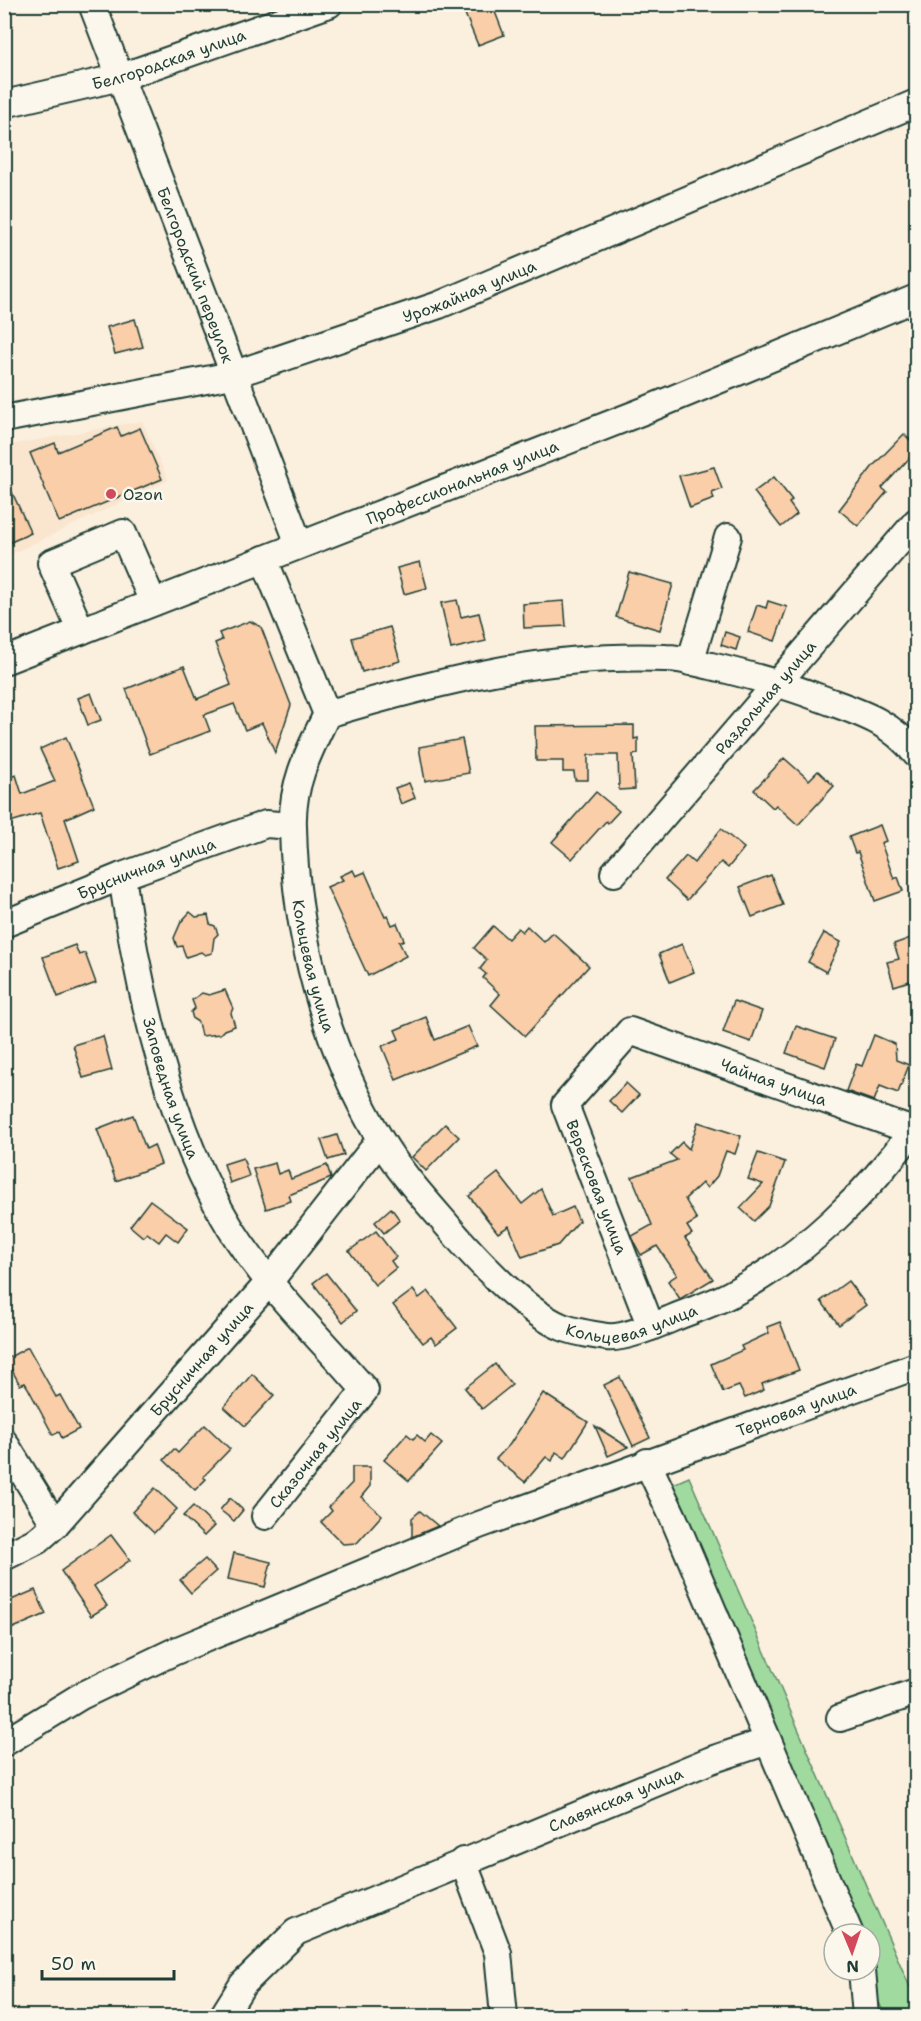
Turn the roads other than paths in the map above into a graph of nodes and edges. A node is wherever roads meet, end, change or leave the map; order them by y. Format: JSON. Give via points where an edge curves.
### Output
{"nodes":[{"id":1,"x":92,"y":4,"type":"edge"},
{"id":2,"x":329,"y":4,"type":"edge"},
{"id":3,"x":121,"y":77,"type":"junction"},
{"id":4,"x":916,"y":103,"type":"edge"},
{"id":5,"x":4,"y":104,"type":"edge"},
{"id":6,"x":916,"y":298,"type":"edge"},
{"id":7,"x":232,"y":375,"type":"junction"},
{"id":8,"x":4,"y":419,"type":"edge"},
{"id":9,"x":916,"y":522,"type":"edge"},
{"id":10,"x":728,"y":537,"type":"dead end"},
{"id":11,"x":299,"y":544,"type":"junction"},
{"id":12,"x":264,"y":559,"type":"junction"},
{"id":13,"x":153,"y":602,"type":"junction"},
{"id":14,"x":81,"y":631,"type":"junction"},
{"id":15,"x":4,"y":661,"type":"edge"},
{"id":16,"x":690,"y":662,"type":"junction"},
{"id":17,"x":778,"y":681,"type":"junction"},
{"id":18,"x":327,"y":714,"type":"junction"},
{"id":19,"x":916,"y":754,"type":"edge"},
{"id":20,"x":292,"y":826,"type":"junction"},
{"id":21,"x":614,"y":873,"type":"dead end"},
{"id":22,"x":122,"y":876,"type":"junction"},
{"id":23,"x":4,"y":924,"type":"edge"},
{"id":24,"x":630,"y":1031,"type":"joint"},
{"id":25,"x":915,"y":1130,"type":"edge"},
{"id":26,"x":380,"y":1140,"type":"junction"},
{"id":27,"x":270,"y":1281,"type":"junction"},
{"id":28,"x":651,"y":1327,"type":"junction"},
{"id":29,"x":916,"y":1366,"type":"edge"},
{"id":30,"x":4,"y":1442,"type":"edge"},
{"id":31,"x":647,"y":1462,"type":"junction"},
{"id":32,"x":265,"y":1516,"type":"dead end"},
{"id":33,"x":55,"y":1525,"type":"junction"},
{"id":34,"x":4,"y":1557,"type":"edge"},
{"id":35,"x":916,"y":1692,"type":"edge"},
{"id":36,"x":840,"y":1718,"type":"dead end"},
{"id":37,"x":768,"y":1741,"type":"junction"},
{"id":38,"x":4,"y":1743,"type":"edge"},
{"id":39,"x":463,"y":1861,"type":"junction"},
{"id":40,"x":845,"y":1922,"type":"edge"},
{"id":41,"x":863,"y":1982,"type":"edge"},
{"id":42,"x":223,"y":2016,"type":"edge"},
{"id":43,"x":504,"y":2016,"type":"edge"},
{"id":44,"x":866,"y":2016,"type":"edge"}],
"edges":[{"from":1,"to":3,"type":"street","name":"Белгородский переулок"},
{"from":2,"to":3,"type":"street","name":"Белгородская улица"},
{"from":3,"to":5,"type":"street","name":"Белгородская улица"},
{"from":3,"to":7,"type":"street","name":"Белгородский переулок"},
{"from":4,"to":7,"type":"street","name":"Урожайная улица","via":[[439,305]]},
{"from":6,"to":11,"type":"street","name":"Профессиональная улица","via":[[646,410]]},
{"from":7,"to":8,"type":"street","name":"Урожайная улица"},
{"from":7,"to":11,"type":"street","name":"Белгородский переулок"},
{"from":9,"to":17,"type":"street","name":"Раздольная улица"},
{"from":10,"to":16,"type":"street"},
{"from":11,"to":12,"type":"street","name":"Профессиональная улица"},
{"from":12,"to":13,"type":"street","name":"Профессиональная улица"},
{"from":12,"to":18,"type":"street"},
{"from":13,"to":14,"type":"street","name":"Профессиональная улица"},
{"from":13,"to":14,"type":"street","via":[[123,533],[51,563]]},
{"from":14,"to":15,"type":"street","name":"Профессиональная улица"},
{"from":16,"to":17,"type":"street"},
{"from":16,"to":18,"type":"street","via":[[669,657],[511,666]]},
{"from":17,"to":19,"type":"street","via":[[878,720],[900,734]]},
{"from":17,"to":21,"type":"street","name":"Раздольная улица"},
{"from":18,"to":20,"type":"street","name":"Кольцевая улица","via":[[298,777]]},
{"from":20,"to":22,"type":"street","name":"Брусничная улица","via":[[266,825]]},
{"from":20,"to":26,"type":"street","name":"Кольцевая улица","via":[[302,920],[316,987],[346,1070]]},
{"from":22,"to":23,"type":"street","name":"Брусничная улица"},
{"from":22,"to":27,"type":"street","name":"Заповедная улица","via":[[132,947],[151,1024],[190,1147],[231,1229]]},
{"from":24,"to":25,"type":"street","name":"Чайная улица"},
{"from":24,"to":28,"type":"street","name":"Вересковая улица","via":[[565,1105]]},
{"from":25,"to":28,"type":"street","name":"Кольцевая улица","via":[[837,1217],[783,1263],[730,1295]]},
{"from":26,"to":27,"type":"street","name":"Брусничная улица"},
{"from":26,"to":28,"type":"street","name":"Кольцевая улица","via":[[470,1251],[514,1294],[562,1327],[611,1337]]},
{"from":27,"to":32,"type":"street","name":"Сказочная улица","via":[[365,1390]]},
{"from":27,"to":33,"type":"street","name":"Брусничная улица"},
{"from":29,"to":31,"type":"street","name":"Терновая улица"},
{"from":30,"to":33,"type":"street"},
{"from":31,"to":37,"type":"street"},
{"from":31,"to":38,"type":"street","name":"Терновая улица","via":[[479,1525],[173,1652],[81,1696]]},
{"from":33,"to":34,"type":"street","name":"Брусничная улица","via":[[38,1540]]},
{"from":35,"to":36,"type":"street"},
{"from":37,"to":39,"type":"street","name":"Славянская улица","via":[[711,1760]]},
{"from":37,"to":40,"type":"street"},
{"from":39,"to":42,"type":"street","name":"Славянская улица","via":[[296,1932],[243,1984]]},
{"from":39,"to":43,"type":"street","via":[[498,1953]]},
{"from":41,"to":44,"type":"street"}]}
